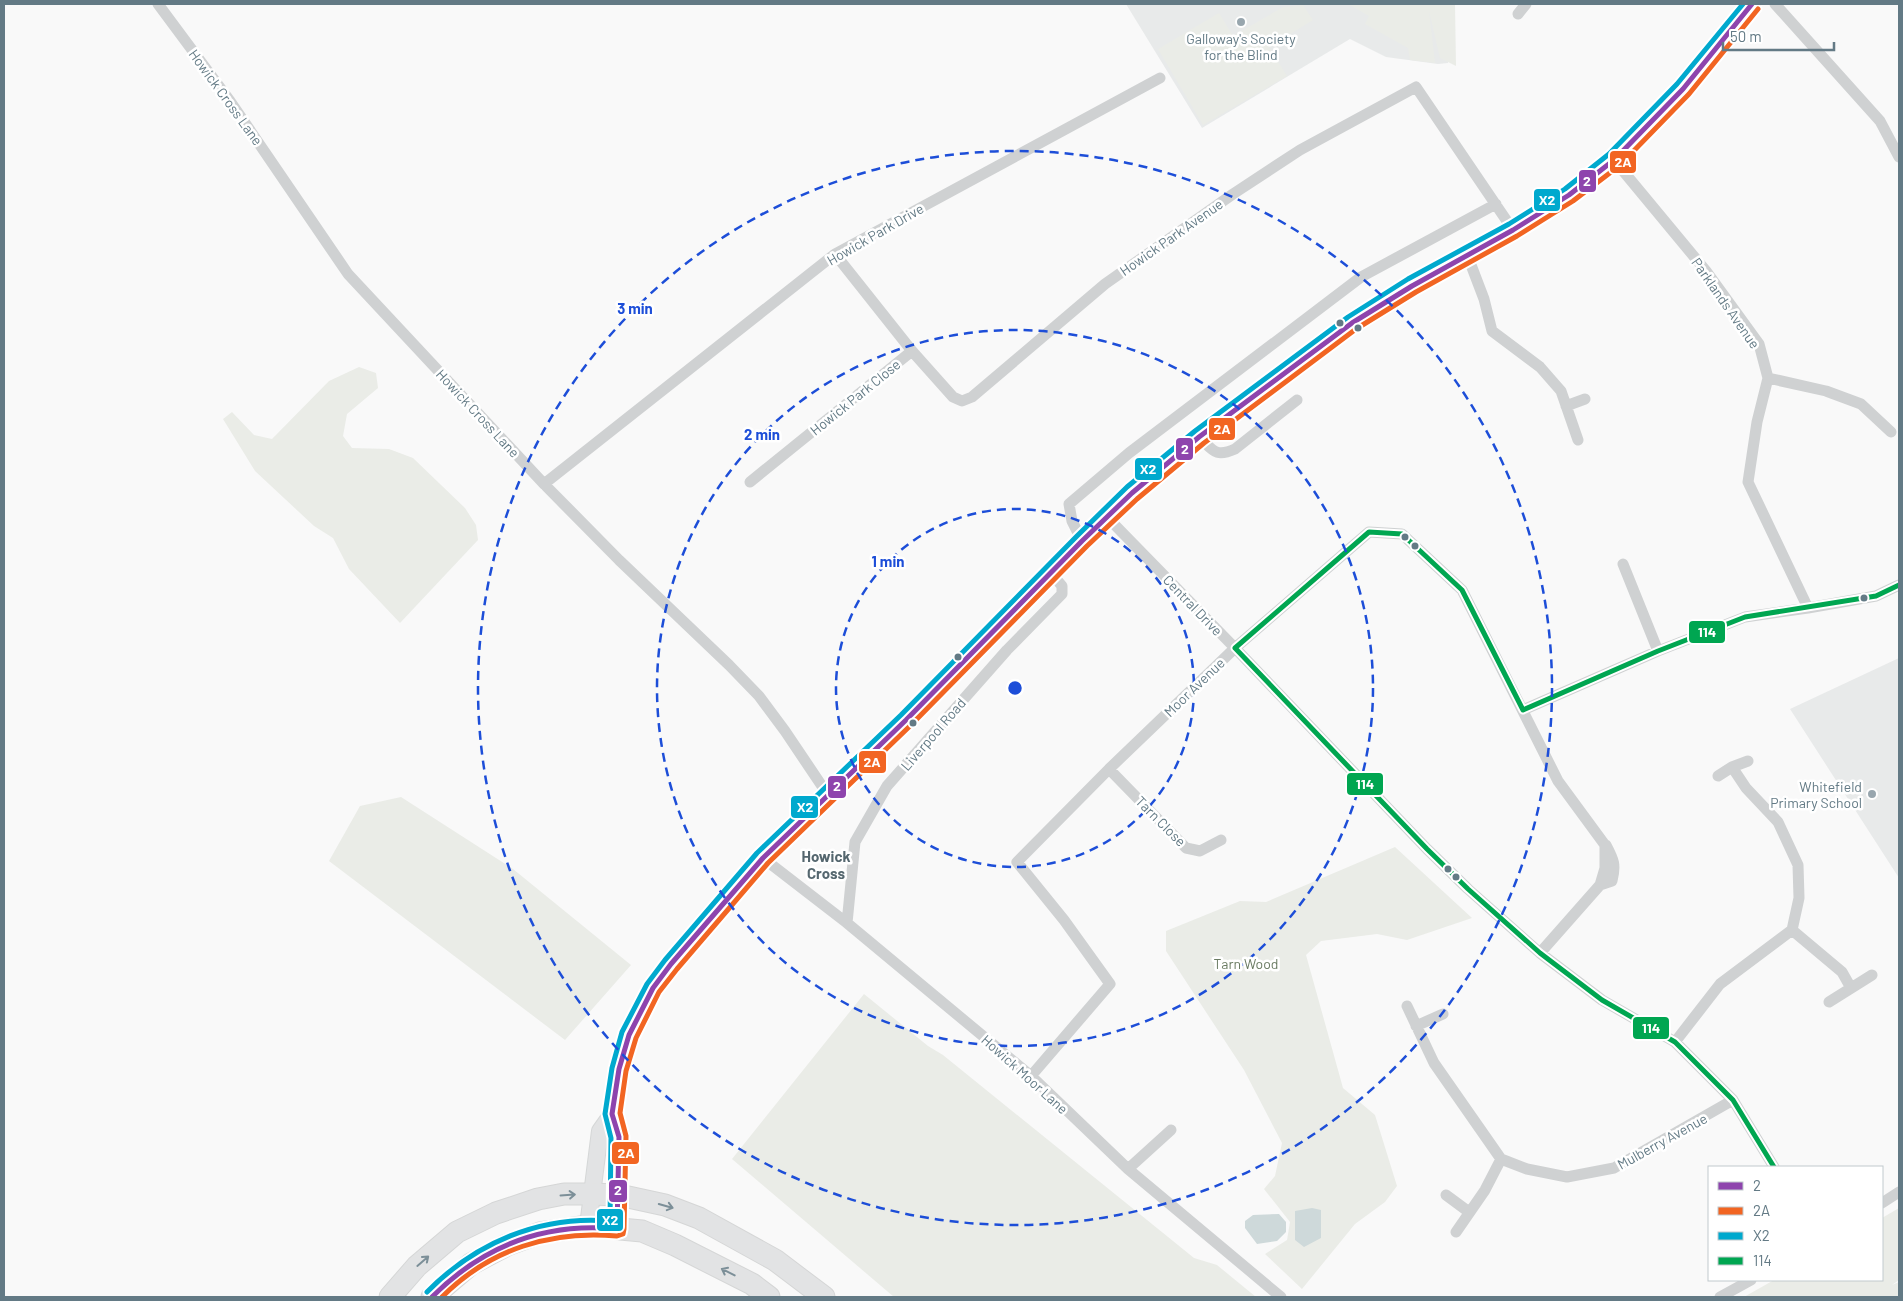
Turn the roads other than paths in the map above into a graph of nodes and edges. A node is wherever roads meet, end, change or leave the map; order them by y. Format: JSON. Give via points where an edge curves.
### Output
{"nodes":[{"id":1,"x":158,"y":4,"type":"edge"},
{"id":2,"x":1526,"y":4,"type":"edge"},
{"id":3,"x":1752,"y":4,"type":"edge"},
{"id":4,"x":1775,"y":4,"type":"edge"},
{"id":5,"x":1518,"y":14,"type":"dead end"},
{"id":6,"x":1160,"y":78,"type":"dead end"},
{"id":7,"x":1899,"y":157,"type":"edge"},
{"id":8,"x":1614,"y":160,"type":"junction"},
{"id":9,"x":1496,"y":204,"type":"junction"},
{"id":10,"x":1514,"y":230,"type":"junction"},
{"id":11,"x":835,"y":254,"type":"junction"},
{"id":12,"x":1468,"y":257,"type":"junction"},
{"id":13,"x":912,"y":351,"type":"junction"},
{"id":14,"x":1768,"y":378,"type":"junction"},
{"id":15,"x":1585,"y":399,"type":"dead end"},
{"id":16,"x":1297,"y":400,"type":"dead end"},
{"id":17,"x":1566,"y":406,"type":"junction"},
{"id":18,"x":1891,"y":432,"type":"dead end"},
{"id":19,"x":1199,"y":437,"type":"junction"},
{"id":20,"x":1578,"y":440,"type":"dead end"},
{"id":21,"x":750,"y":482,"type":"dead end"},
{"id":22,"x":544,"y":484,"type":"junction"},
{"id":23,"x":1107,"y":517,"type":"junction"},
{"id":24,"x":1082,"y":541,"type":"junction"},
{"id":25,"x":1623,"y":564,"type":"dead end"},
{"id":26,"x":1051,"y":573,"type":"junction"},
{"id":27,"x":1899,"y":586,"type":"edge"},
{"id":28,"x":1808,"y":608,"type":"junction"},
{"id":29,"x":1235,"y":648,"type":"junction"},
{"id":30,"x":1658,"y":651,"type":"junction"},
{"id":31,"x":1523,"y":710,"type":"junction"},
{"id":32,"x":1748,"y":761,"type":"dead end"},
{"id":33,"x":1732,"y":767,"type":"junction"},
{"id":34,"x":1110,"y":769,"type":"junction"},
{"id":35,"x":1718,"y":776,"type":"dead end"},
{"id":36,"x":828,"y":795,"type":"junction"},
{"id":37,"x":1221,"y":840,"type":"dead end"},
{"id":38,"x":763,"y":858,"type":"junction"},
{"id":39,"x":847,"y":923,"type":"junction"},
{"id":40,"x":1792,"y":930,"type":"junction"},
{"id":41,"x":1540,"y":953,"type":"junction"},
{"id":42,"x":1872,"y":975,"type":"dead end"},
{"id":43,"x":1851,"y":988,"type":"junction"},
{"id":44,"x":1829,"y":1002,"type":"dead end"},
{"id":45,"x":1407,"y":1006,"type":"dead end"},
{"id":46,"x":1443,"y":1014,"type":"dead end"},
{"id":47,"x":1416,"y":1026,"type":"junction"},
{"id":48,"x":1675,"y":1042,"type":"junction"},
{"id":49,"x":1030,"y":1076,"type":"junction"},
{"id":50,"x":1733,"y":1100,"type":"junction"},
{"id":51,"x":612,"y":1114,"type":"junction"},
{"id":52,"x":1171,"y":1130,"type":"dead end"},
{"id":53,"x":1501,"y":1160,"type":"junction"},
{"id":54,"x":1773,"y":1166,"type":"edge"},
{"id":55,"x":1128,"y":1169,"type":"junction"},
{"id":56,"x":1899,"y":1192,"type":"edge"},
{"id":57,"x":591,"y":1194,"type":"junction"},
{"id":58,"x":619,"y":1195,"type":"junction"},
{"id":59,"x":1446,"y":1195,"type":"dead end"},
{"id":60,"x":1883,"y":1202,"type":"edge"},
{"id":61,"x":1469,"y":1212,"type":"junction"},
{"id":62,"x":588,"y":1226,"type":"junction"},
{"id":63,"x":617,"y":1229,"type":"junction"},
{"id":64,"x":1456,"y":1232,"type":"dead end"},
{"id":65,"x":1749,"y":1281,"type":"edge"},
{"id":66,"x":390,"y":1297,"type":"edge"},
{"id":67,"x":432,"y":1297,"type":"edge"},
{"id":68,"x":769,"y":1297,"type":"edge"},
{"id":69,"x":824,"y":1297,"type":"edge"},
{"id":70,"x":1281,"y":1297,"type":"edge"},
{"id":71,"x":1720,"y":1297,"type":"edge"}],
"edges":[{"from":1,"to":22,"type":"street","name":"Howick Cross Lane","via":[[230,100],[348,274]]},
{"from":2,"to":5,"type":"street"},
{"from":3,"to":8,"type":"street","name":"Liverpool Road","via":[[1683,89]]},
{"from":4,"to":7,"type":"street","via":[[1880,121]]},
{"from":6,"to":11,"type":"street","name":"Howick Park Drive"},
{"from":8,"to":10,"type":"street","name":"Liverpool Road","via":[[1569,195]]},
{"from":8,"to":14,"type":"street","name":"Parklands Avenue","via":[[1706,271],[1759,344]]},
{"from":9,"to":10,"type":"street","name":"Howick Park Avenue"},
{"from":9,"to":13,"type":"street","name":"Howick Park Avenue","via":[[1416,87],[1300,150],[1233,194],[1105,284],[972,397],[962,401],[953,397]]},
{"from":9,"to":24,"type":"street","via":[[1361,277],[1129,453],[1069,504],[1072,521]]},
{"from":10,"to":12,"type":"street","name":"Liverpool Road"},
{"from":11,"to":13,"type":"street","name":"Howick Park Avenue"},
{"from":11,"to":22,"type":"street","name":"Howick Park Drive"},
{"from":12,"to":17,"type":"street","via":[[1492,331],[1540,367],[1561,391]]},
{"from":12,"to":19,"type":"street","name":"Liverpool Road","via":[[1352,323]]},
{"from":13,"to":21,"type":"street","name":"Howick Park Close"},
{"from":14,"to":18,"type":"street","via":[[1826,391],[1861,404]]},
{"from":14,"to":28,"type":"street","via":[[1756,422],[1748,482]]},
{"from":15,"to":17,"type":"street"},
{"from":16,"to":19,"type":"street","via":[[1235,449],[1223,454],[1216,453]]},
{"from":17,"to":20,"type":"street"},
{"from":19,"to":23,"type":"street","name":"Liverpool Road"},
{"from":22,"to":36,"type":"street","name":"Howick Cross Lane","via":[[759,696]]},
{"from":23,"to":24,"type":"street","name":"Liverpool Road"},
{"from":23,"to":29,"type":"street","name":"Central Drive"},
{"from":24,"to":26,"type":"street","name":"Liverpool Road"},
{"from":25,"to":30,"type":"street"},
{"from":26,"to":36,"type":"street","name":"Liverpool Road"},
{"from":26,"to":39,"type":"street","name":"Liverpool Road","via":[[1062,586],[1062,594],[1007,650],[887,786],[855,842]]},
{"from":27,"to":28,"type":"street","via":[[1876,596]]},
{"from":28,"to":30,"type":"street","via":[[1745,617]]},
{"from":29,"to":31,"type":"street","name":"Moor Avenue","via":[[1369,532],[1402,534],[1462,590]]},
{"from":29,"to":34,"type":"street","name":"Moor Avenue"},
{"from":29,"to":41,"type":"street","name":"Central Drive","via":[[1427,850]]},
{"from":30,"to":31,"type":"street"},
{"from":31,"to":41,"type":"street","name":"Moor Avenue","via":[[1558,781],[1606,845],[1615,869],[1612,881],[1600,885]]},
{"from":32,"to":33,"type":"street"},
{"from":33,"to":35,"type":"street"},
{"from":33,"to":40,"type":"street","via":[[1746,788],[1778,822],[1798,865],[1799,898]]},
{"from":34,"to":37,"type":"street","name":"Tarn Close","via":[[1186,848],[1200,851]]},
{"from":34,"to":49,"type":"street","name":"Moor Avenue","via":[[1017,862],[1110,984]]},
{"from":36,"to":38,"type":"street","name":"Liverpool Road"},
{"from":38,"to":39,"type":"street","name":"Howick Moor Lane"},
{"from":38,"to":51,"type":"street","name":"Liverpool Road","via":[[653,988],[629,1035],[619,1069]]},
{"from":39,"to":49,"type":"street","name":"Howick Moor Lane"},
{"from":40,"to":43,"type":"street","via":[[1842,972]]},
{"from":40,"to":48,"type":"street","via":[[1720,984]]},
{"from":41,"to":48,"type":"street","name":"Central Drive","via":[[1602,1000]]},
{"from":42,"to":43,"type":"street"},
{"from":43,"to":44,"type":"street"},
{"from":45,"to":47,"type":"street"},
{"from":46,"to":47,"type":"street"},
{"from":47,"to":53,"type":"street","via":[[1434,1063]]},
{"from":48,"to":50,"type":"street","name":"Central Drive"},
{"from":49,"to":55,"type":"street","name":"Howick Moor Lane"},
{"from":50,"to":53,"type":"street","name":"Mulberry Avenue","via":[[1614,1168],[1567,1177]]},
{"from":50,"to":54,"type":"street","name":"Central Drive"},
{"from":51,"to":57,"type":"street","name":"Liverpool Road","via":[[600,1131]]},
{"from":51,"to":58,"type":"street","name":"Liverpool Road","via":[[619,1137]]},
{"from":52,"to":55,"type":"street"},
{"from":53,"to":61,"type":"street"},
{"from":55,"to":70,"type":"street","name":"Howick Moor Lane"},
{"from":56,"to":60,"type":"street"},
{"from":57,"to":58,"type":"highway"},
{"from":57,"to":62,"type":"street","name":"Liverpool Road"},
{"from":66,"to":57,"type":"highway","one_way":true,"via":[[416,1266],[457,1232],[496,1213],[538,1199],[564,1194]]},
{"from":58,"to":63,"type":"street","name":"Liverpool Road"},
{"from":58,"to":69,"type":"highway","one_way":true,"via":[[699,1218],[775,1260]]},
{"from":59,"to":61,"type":"street"},
{"from":61,"to":64,"type":"street"},
{"from":62,"to":63,"type":"highway"},
{"from":62,"to":67,"type":"highway","via":[[540,1233],[507,1245],[471,1264]]},
{"from":68,"to":63,"type":"highway","one_way":true,"via":[[752,1284],[661,1239],[642,1231]]},
{"from":65,"to":71,"type":"street"}]}
